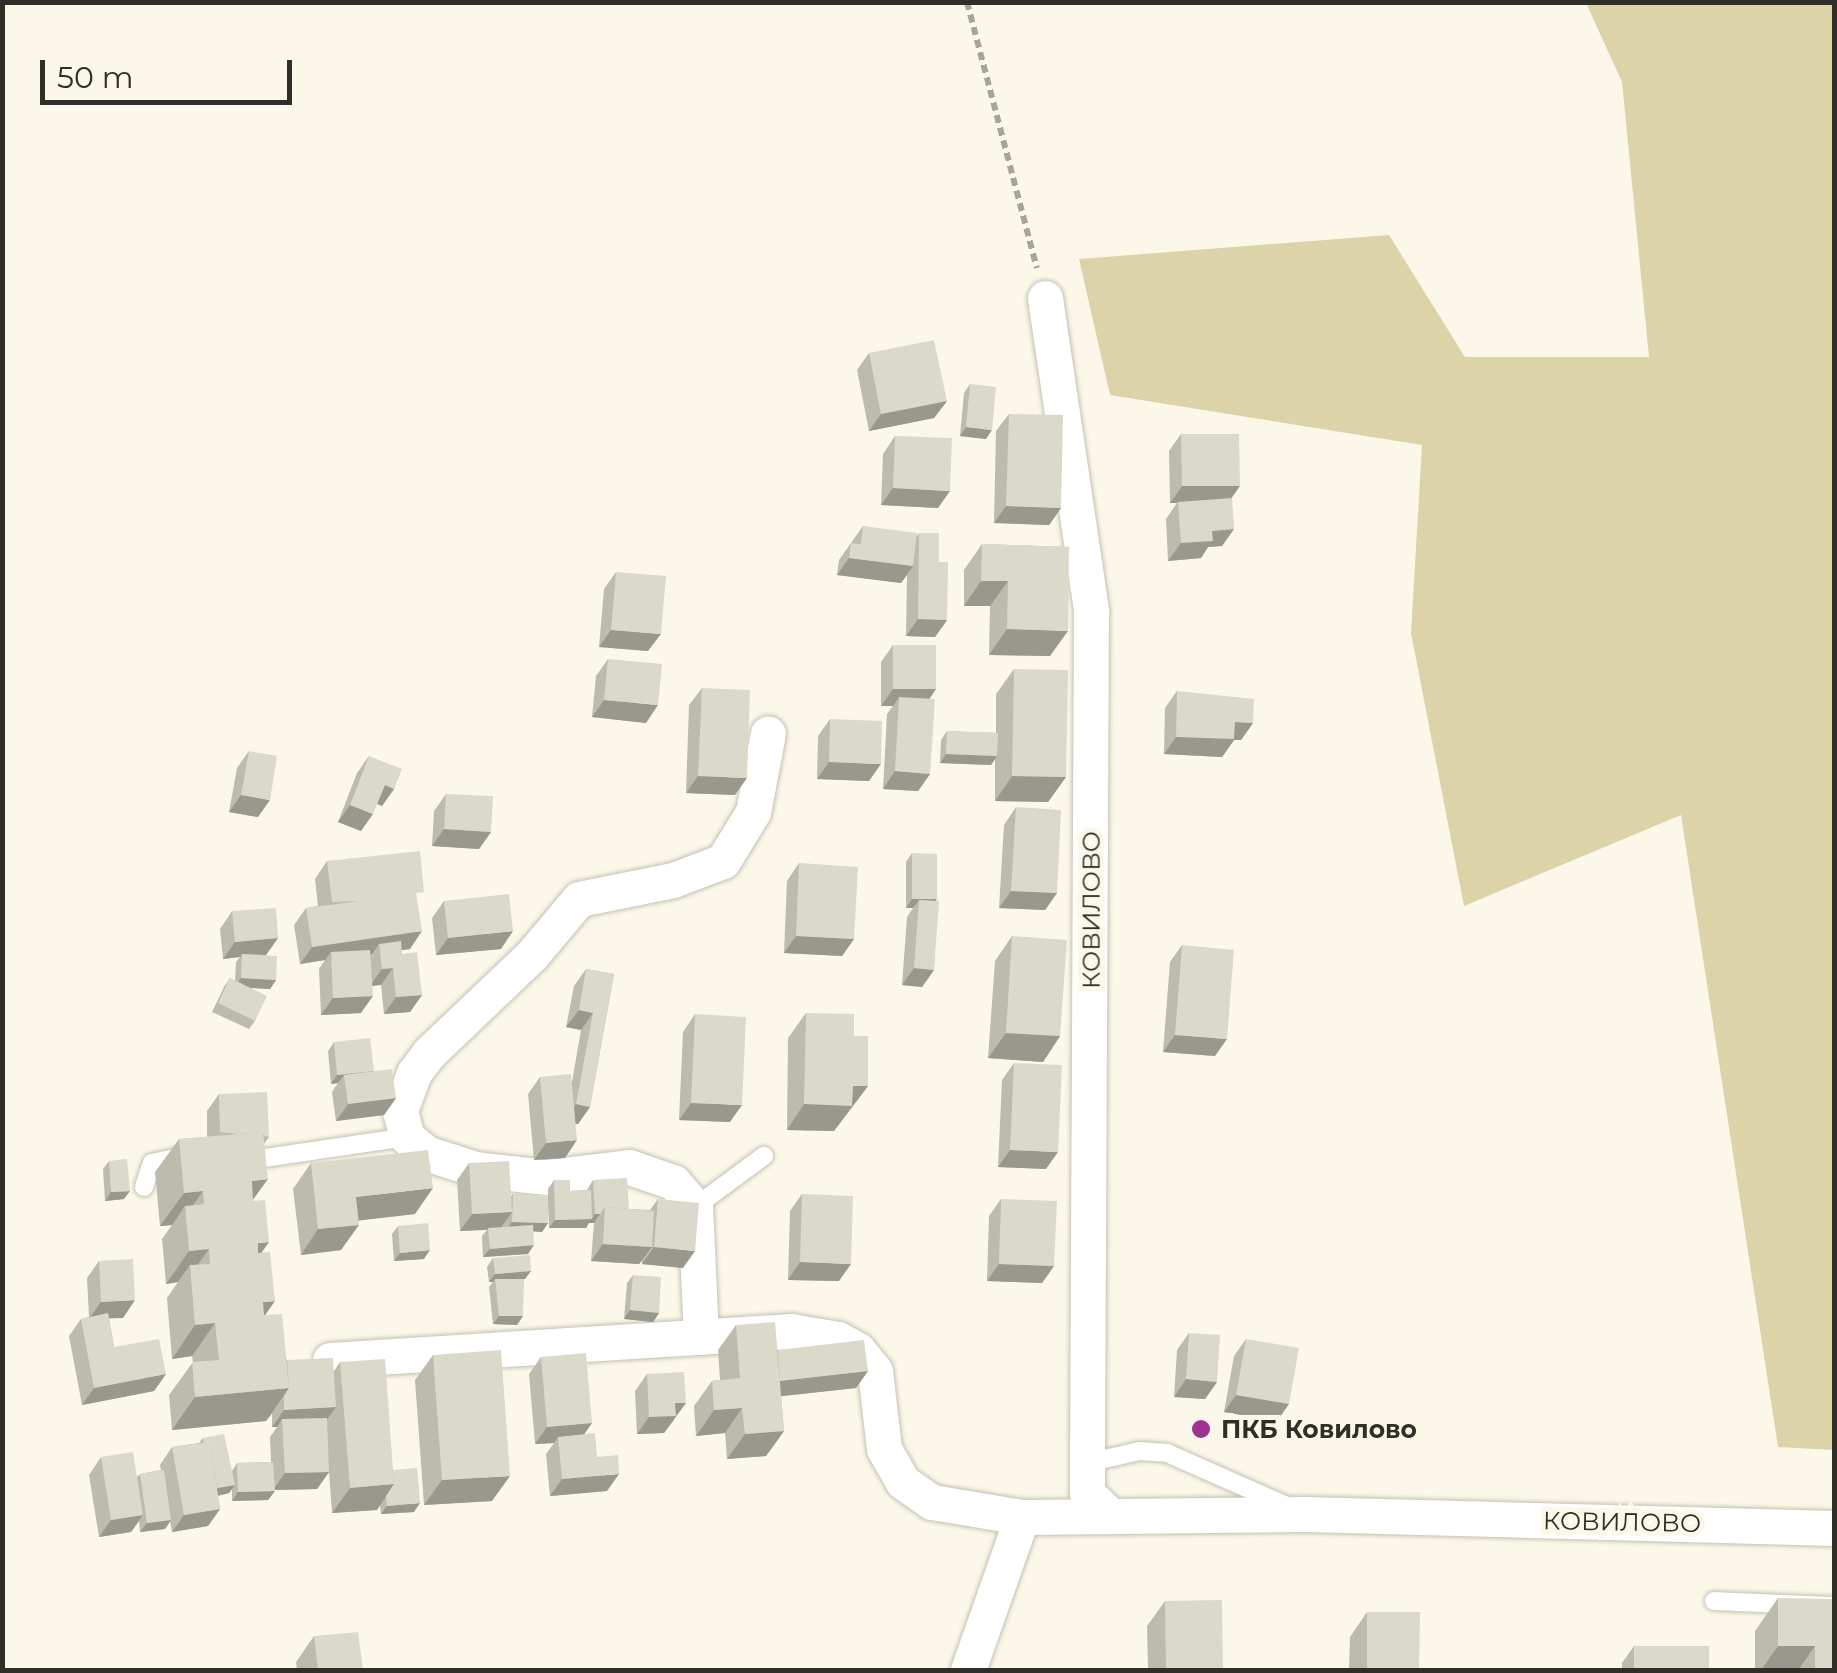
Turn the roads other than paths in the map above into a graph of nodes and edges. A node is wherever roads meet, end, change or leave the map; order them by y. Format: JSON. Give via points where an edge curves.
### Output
{"nodes":[{"id":1,"x":1045,"y":298,"type":"road end"},
{"id":2,"x":768,"y":733,"type":"dead end"},
{"id":3,"x":407,"y":1137,"type":"junction"},
{"id":4,"x":764,"y":1156,"type":"dead end"},
{"id":5,"x":144,"y":1187,"type":"dead end"},
{"id":6,"x":695,"y":1207,"type":"junction"},
{"id":7,"x":700,"y":1337,"type":"junction"},
{"id":8,"x":330,"y":1360,"type":"edge"},
{"id":9,"x":1086,"y":1463,"type":"junction"},
{"id":10,"x":1305,"y":1514,"type":"junction"},
{"id":11,"x":1110,"y":1516,"type":"junction"},
{"id":12,"x":1022,"y":1517,"type":"junction"},
{"id":13,"x":1834,"y":1528,"type":"edge"},
{"id":14,"x":1714,"y":1601,"type":"dead end"},
{"id":15,"x":1834,"y":1606,"type":"edge"},
{"id":16,"x":968,"y":1670,"type":"edge"}],
"edges":[{"from":1,"to":9,"type":"street","name":"КОВИЛОВО","via":[[1091,610]]},
{"from":2,"to":3,"type":"street","via":[[753,812],[723,860],[673,880],[579,899],[414,1072],[400,1111]]},
{"from":3,"to":5,"type":"lane","via":[[278,1160],[152,1163]]},
{"from":3,"to":6,"type":"street","via":[[426,1152],[512,1176],[654,1170]]},
{"from":4,"to":6,"type":"lane"},
{"from":6,"to":7,"type":"street"},
{"from":7,"to":8,"type":"street","name":"КОВИЛОВО"},
{"from":7,"to":12,"type":"street","name":"КОВИЛОВО","via":[[792,1331],[838,1338],[858,1350],[874,1372],[884,1449],[902,1482],[932,1502]]},
{"from":9,"to":10,"type":"lane","via":[[1167,1452]]},
{"from":9,"to":11,"type":"street","name":"КОВИЛОВО","via":[[1087,1494]]},
{"from":10,"to":11,"type":"street","name":"КОВИЛОВО"},
{"from":10,"to":13,"type":"street","name":"КОВИЛОВО"},
{"from":11,"to":12,"type":"street","name":"КОВИЛОВО"},
{"from":12,"to":16,"type":"street"},
{"from":14,"to":15,"type":"lane"}]}
